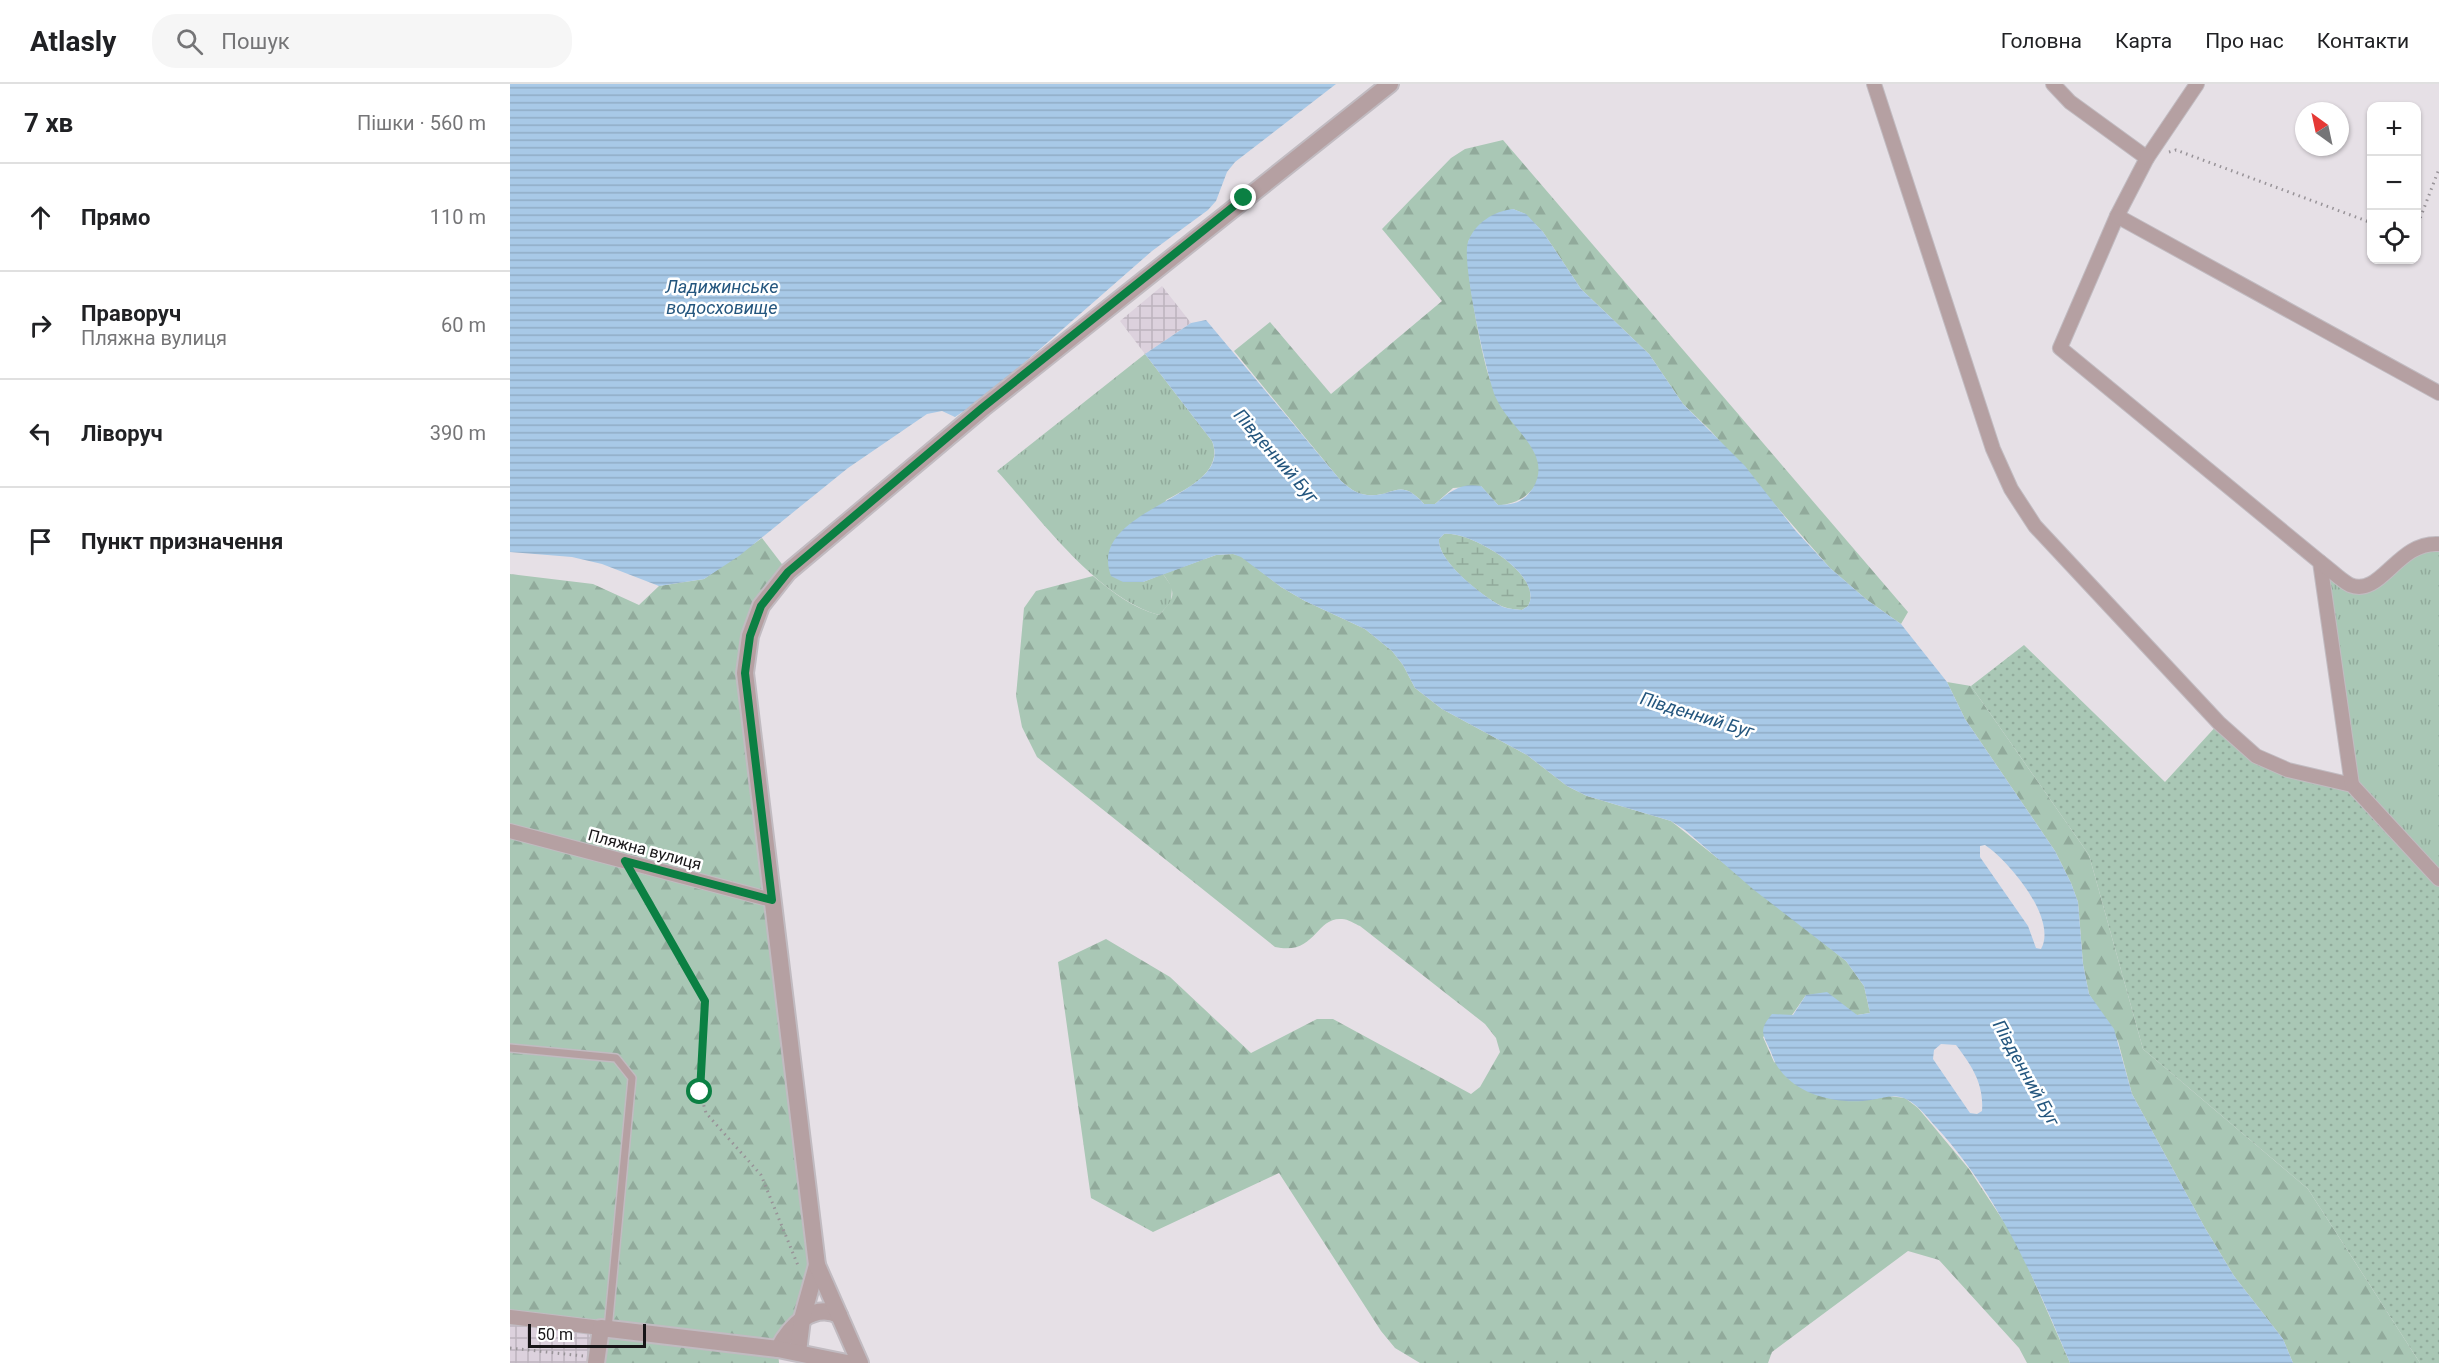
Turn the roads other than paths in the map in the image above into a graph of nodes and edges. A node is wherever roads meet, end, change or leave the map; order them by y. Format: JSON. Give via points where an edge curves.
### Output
{"nodes":[{"id":1,"x":1390,"y":84,"type":"edge"},
{"id":2,"x":1874,"y":84,"type":"edge"},
{"id":3,"x":2054,"y":84,"type":"edge"},
{"id":4,"x":2197,"y":84,"type":"edge"},
{"id":5,"x":2147,"y":158,"type":"junction"},
{"id":6,"x":2117,"y":216,"type":"junction"},
{"id":7,"x":2439,"y":393,"type":"edge"},
{"id":8,"x":2439,"y":544,"type":"edge"},
{"id":9,"x":2320,"y":562,"type":"junction"},
{"id":10,"x":2352,"y":784,"type":"junction"},
{"id":11,"x":510,"y":831,"type":"edge"},
{"id":12,"x":2439,"y":879,"type":"edge"},
{"id":13,"x":772,"y":900,"type":"junction"},
{"id":14,"x":510,"y":1048,"type":"edge"},
{"id":15,"x":817,"y":1265,"type":"junction"},
{"id":16,"x":839,"y":1315,"type":"junction"},
{"id":17,"x":510,"y":1317,"type":"edge"},
{"id":18,"x":802,"y":1319,"type":"junction"},
{"id":19,"x":605,"y":1329,"type":"junction"},
{"id":20,"x":778,"y":1349,"type":"junction"},
{"id":21,"x":798,"y":1352,"type":"junction"},
{"id":22,"x":596,"y":1360,"type":"edge"},
{"id":23,"x":847,"y":1363,"type":"edge"},
{"id":24,"x":860,"y":1363,"type":"edge"}],
"edges":[{"from":1,"to":13,"type":"street","via":[[982,408],[788,572],[761,606],[750,636],[745,673]]},
{"from":2,"to":10,"type":"street","via":[[1993,449],[2011,489],[2035,526],[2210,715],[2256,756],[2288,770]]},
{"from":3,"to":5,"type":"street","via":[[2070,102]]},
{"from":4,"to":5,"type":"street"},
{"from":5,"to":6,"type":"street"},
{"from":6,"to":7,"type":"street"},
{"from":6,"to":9,"type":"street","via":[[2060,348]]},
{"from":8,"to":9,"type":"street","via":[[2410,550],[2376,582],[2362,588],[2349,584]]},
{"from":9,"to":10,"type":"street"},
{"from":10,"to":12,"type":"street"},
{"from":11,"to":13,"type":"street","name":"Пляжна вулиця"},
{"from":13,"to":15,"type":"street"},
{"from":14,"to":19,"type":"lane","via":[[616,1058],[632,1078]]},
{"from":15,"to":16,"type":"street"},
{"from":15,"to":18,"type":"street"},
{"from":16,"to":18,"type":"street","via":[[828,1310]]},
{"from":16,"to":24,"type":"street"},
{"from":17,"to":19,"type":"street"},
{"from":18,"to":20,"type":"street"},
{"from":18,"to":21,"type":"street"},
{"from":19,"to":20,"type":"street"},
{"from":19,"to":22,"type":"street"},
{"from":20,"to":21,"type":"street"},
{"from":21,"to":23,"type":"street"}]}
